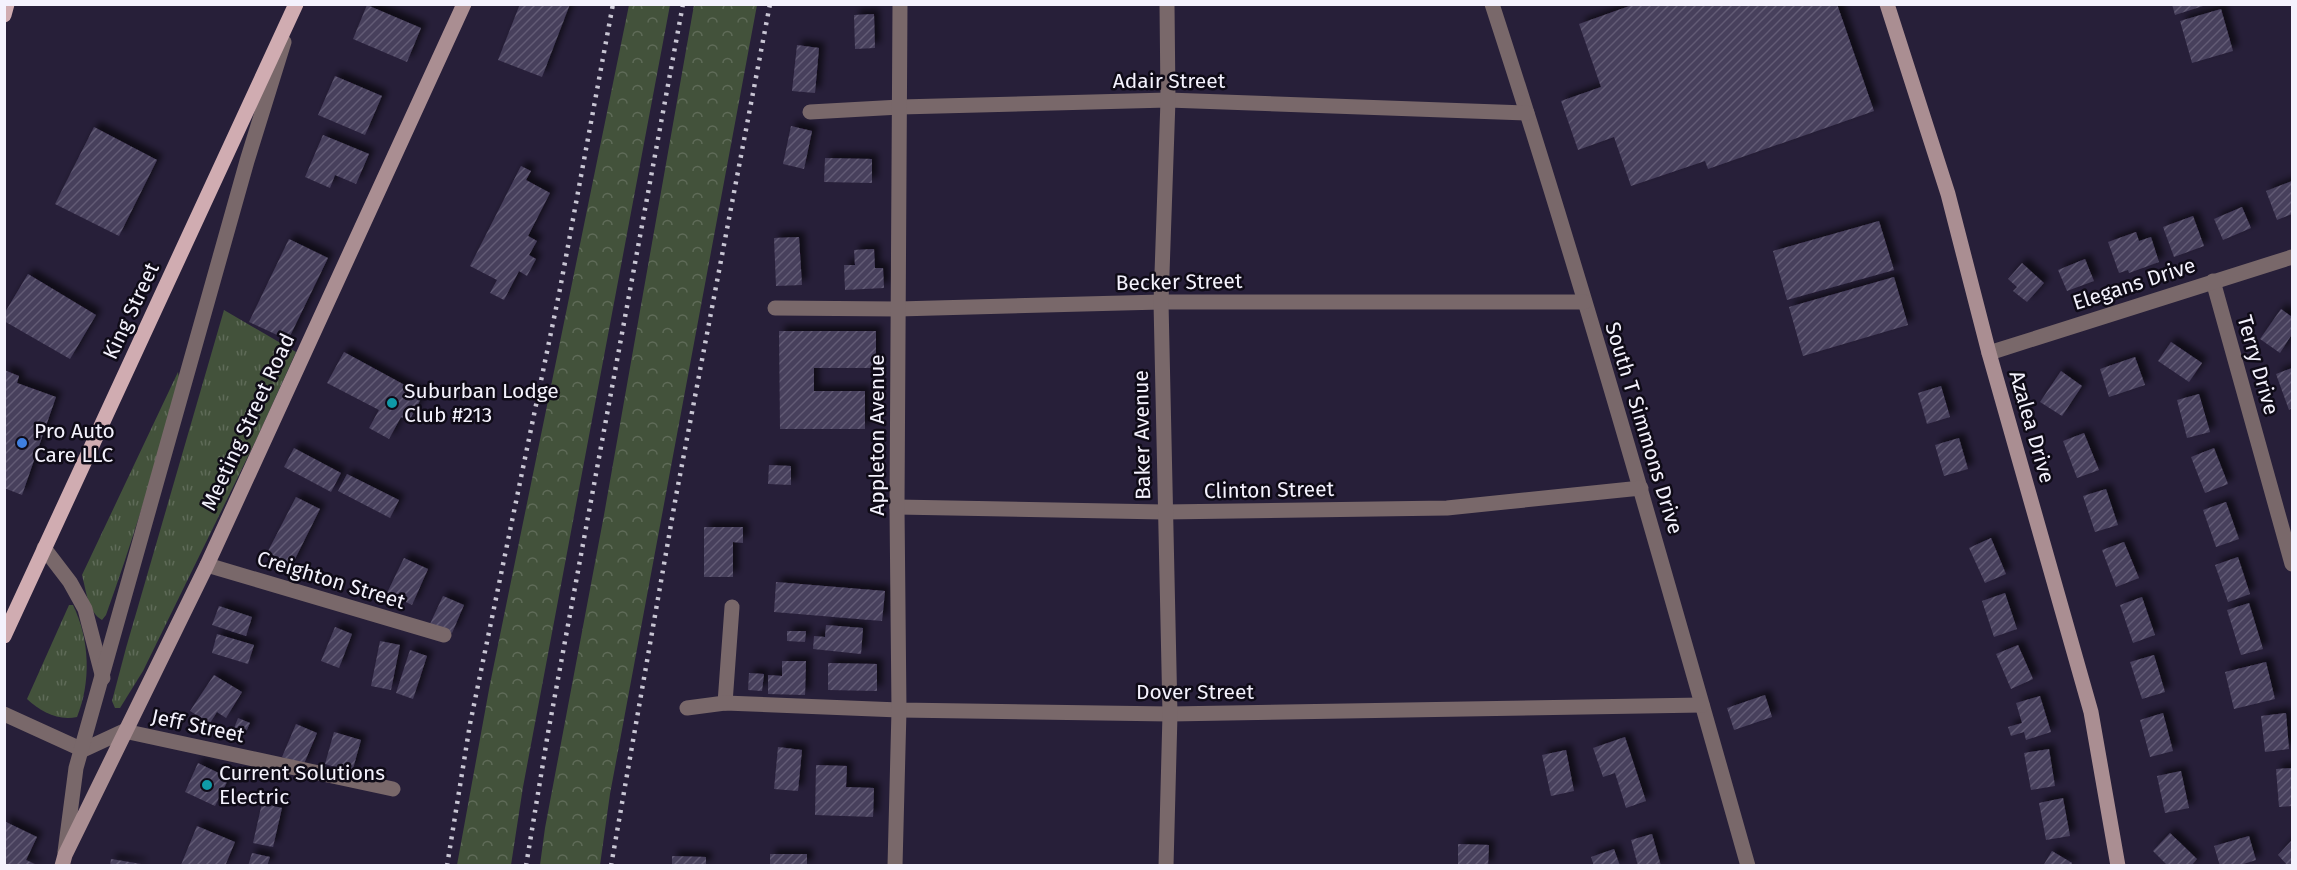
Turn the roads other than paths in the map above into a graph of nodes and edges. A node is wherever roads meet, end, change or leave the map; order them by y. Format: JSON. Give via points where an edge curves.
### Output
{"nodes":[{"id":1,"x":7,"y":4,"type":"edge"},
{"id":2,"x":297,"y":4,"type":"edge"},
{"id":3,"x":464,"y":4,"type":"edge"},
{"id":4,"x":900,"y":4,"type":"edge"},
{"id":5,"x":1167,"y":4,"type":"edge"},
{"id":6,"x":1492,"y":4,"type":"edge"},
{"id":7,"x":1887,"y":4,"type":"edge"},
{"id":8,"x":4,"y":15,"type":"edge"},
{"id":9,"x":1168,"y":100,"type":"junction"},
{"id":10,"x":900,"y":107,"type":"junction"},
{"id":11,"x":810,"y":112,"type":"dead end"},
{"id":12,"x":1527,"y":113,"type":"junction"},
{"id":13,"x":2292,"y":257,"type":"edge"},
{"id":14,"x":2213,"y":281,"type":"junction"},
{"id":15,"x":1161,"y":302,"type":"junction"},
{"id":16,"x":1584,"y":302,"type":"junction"},
{"id":17,"x":775,"y":308,"type":"dead end"},
{"id":18,"x":898,"y":309,"type":"junction"},
{"id":19,"x":1989,"y":353,"type":"junction"},
{"id":20,"x":1641,"y":488,"type":"junction"},
{"id":21,"x":897,"y":507,"type":"junction"},
{"id":22,"x":1164,"y":512,"type":"junction"},
{"id":23,"x":44,"y":548,"type":"junction"},
{"id":24,"x":2292,"y":564,"type":"edge"},
{"id":25,"x":207,"y":565,"type":"junction"},
{"id":26,"x":732,"y":607,"type":"dead end"},
{"id":27,"x":444,"y":635,"type":"dead end"},
{"id":28,"x":4,"y":636,"type":"edge"},
{"id":29,"x":103,"y":678,"type":"junction"},
{"id":30,"x":725,"y":703,"type":"junction"},
{"id":31,"x":1702,"y":705,"type":"junction"},
{"id":32,"x":687,"y":708,"type":"dead end"},
{"id":33,"x":899,"y":710,"type":"junction"},
{"id":34,"x":4,"y":714,"type":"edge"},
{"id":35,"x":1170,"y":714,"type":"junction"},
{"id":36,"x":124,"y":731,"type":"junction"},
{"id":37,"x":83,"y":750,"type":"junction"},
{"id":38,"x":393,"y":789,"type":"dead end"},
{"id":39,"x":64,"y":860,"type":"edge"},
{"id":40,"x":895,"y":866,"type":"edge"},
{"id":41,"x":1166,"y":866,"type":"edge"},
{"id":42,"x":1748,"y":866,"type":"edge"},
{"id":43,"x":2118,"y":866,"type":"edge"}],
"edges":[{"from":1,"to":8,"type":"main road"},
{"from":2,"to":23,"type":"main road","name":"King Street"},
{"from":2,"to":29,"type":"street","name":"Meeting Street Road","via":[[247,161]]},
{"from":3,"to":25,"type":"street","name":"Meeting Street Road"},
{"from":4,"to":10,"type":"street","name":"Appleton Avenue"},
{"from":5,"to":9,"type":"street","name":"Baker Avenue"},
{"from":6,"to":12,"type":"street","name":"South T Simmons Drive"},
{"from":7,"to":19,"type":"street","name":"Azalea Drive","via":[[1947,194]]},
{"from":9,"to":10,"type":"street","name":"Adair Street"},
{"from":9,"to":12,"type":"street","name":"Adair Street"},
{"from":9,"to":15,"type":"street","name":"Baker Avenue"},
{"from":10,"to":11,"type":"street","name":"Adair Street"},
{"from":10,"to":18,"type":"street","name":"Appleton Avenue"},
{"from":12,"to":16,"type":"street","name":"South T Simmons Drive"},
{"from":13,"to":14,"type":"street","name":"Elegans Drive"},
{"from":14,"to":19,"type":"street","name":"Elegans Drive"},
{"from":14,"to":24,"type":"street","name":"Terry Drive"},
{"from":15,"to":16,"type":"street","name":"Becker Street"},
{"from":15,"to":18,"type":"street","name":"Becker Street"},
{"from":15,"to":22,"type":"street","name":"Baker Avenue"},
{"from":16,"to":20,"type":"street","name":"South T Simmons Drive"},
{"from":17,"to":18,"type":"street","name":"Becker Street"},
{"from":18,"to":21,"type":"street","name":"Appleton Avenue"},
{"from":19,"to":43,"type":"street","name":"Azalea Drive","via":[[2091,712]]},
{"from":20,"to":22,"type":"street","name":"Clinton Street","via":[[1447,508]]},
{"from":20,"to":31,"type":"street","name":"South T Simmons Drive"},
{"from":21,"to":22,"type":"street","name":"Clinton Street"},
{"from":21,"to":33,"type":"street","name":"Appleton Avenue"},
{"from":22,"to":35,"type":"street","name":"Baker Avenue"},
{"from":23,"to":28,"type":"main road","name":"King Street"},
{"from":23,"to":29,"type":"street","via":[[85,609]]},
{"from":25,"to":27,"type":"street","name":"Creighton Street"},
{"from":25,"to":36,"type":"street","name":"Meeting Street Road"},
{"from":26,"to":30,"type":"street"},
{"from":29,"to":37,"type":"street","name":"Meeting Street Road"},
{"from":30,"to":32,"type":"street","name":"Dover Street"},
{"from":30,"to":33,"type":"street","name":"Dover Street"},
{"from":31,"to":35,"type":"street","name":"Dover Street"},
{"from":31,"to":42,"type":"street","name":"South T Simmons Drive"},
{"from":33,"to":35,"type":"street","name":"Dover Street"},
{"from":33,"to":40,"type":"street","name":"Appleton Avenue"},
{"from":34,"to":37,"type":"street"},
{"from":35,"to":41,"type":"street","name":"Baker Avenue"},
{"from":36,"to":37,"type":"street","name":"Jeff Street"},
{"from":36,"to":38,"type":"street","name":"Jeff Street"},
{"from":36,"to":39,"type":"street","name":"Meeting Street Road"},
{"from":37,"to":39,"type":"street","name":"Meeting Street Road","via":[[76,768]]}]}
